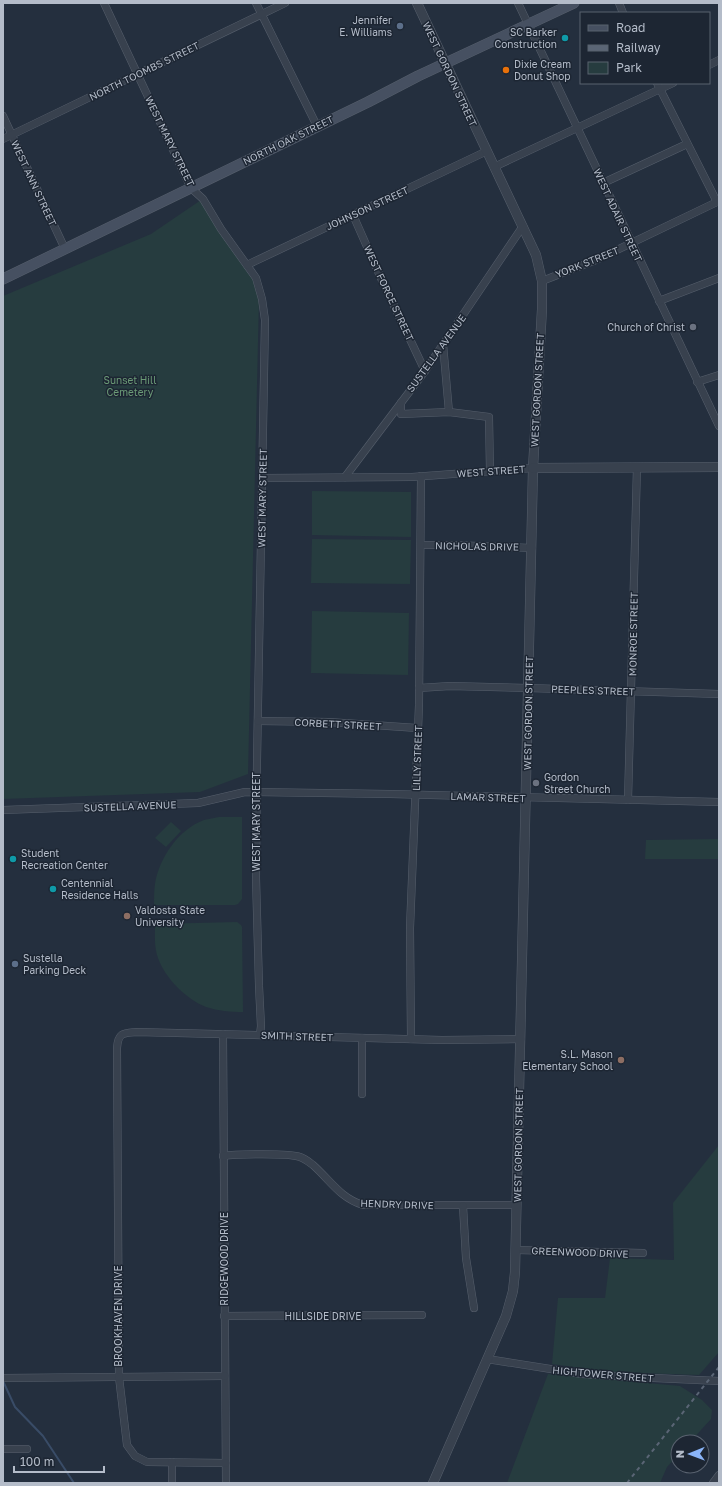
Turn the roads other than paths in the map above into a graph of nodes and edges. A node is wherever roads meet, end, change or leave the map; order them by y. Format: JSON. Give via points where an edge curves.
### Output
{"nodes":[{"id":1,"x":104,"y":3,"type":"edge"},
{"id":2,"x":256,"y":3,"type":"edge"},
{"id":3,"x":286,"y":3,"type":"edge"},
{"id":4,"x":417,"y":3,"type":"edge"},
{"id":5,"x":518,"y":3,"type":"edge"},
{"id":6,"x":574,"y":3,"type":"edge"},
{"id":7,"x":261,"y":14,"type":"junction"},
{"id":8,"x":528,"y":24,"type":"junction"},
{"id":9,"x":719,"y":60,"type":"edge"},
{"id":10,"x":446,"y":63,"type":"junction"},
{"id":11,"x":710,"y":64,"type":"edge"},
{"id":12,"x":138,"y":74,"type":"junction"},
{"id":13,"x":659,"y":86,"type":"edge"},
{"id":14,"x":3,"y":116,"type":"edge"},
{"id":15,"x":317,"y":126,"type":"junction"},
{"id":16,"x":577,"y":128,"type":"junction"},
{"id":17,"x":12,"y":135,"type":"junction"},
{"id":18,"x":3,"y":139,"type":"edge"},
{"id":19,"x":687,"y":144,"type":"junction"},
{"id":20,"x":487,"y":151,"type":"junction"},
{"id":21,"x":494,"y":167,"type":"junction"},
{"id":22,"x":603,"y":183,"type":"junction"},
{"id":23,"x":191,"y":188,"type":"junction"},
{"id":24,"x":718,"y":202,"type":"edge"},
{"id":25,"x":353,"y":215,"type":"junction"},
{"id":26,"x":524,"y":226,"type":"junction"},
{"id":27,"x":632,"y":243,"type":"junction"},
{"id":28,"x":66,"y":249,"type":"junction"},
{"id":29,"x":247,"y":265,"type":"junction"},
{"id":30,"x":719,"y":278,"type":"edge"},
{"id":31,"x":3,"y":279,"type":"edge"},
{"id":32,"x":542,"y":281,"type":"junction"},
{"id":33,"x":659,"y":301,"type":"junction"},
{"id":34,"x":443,"y":344,"type":"junction"},
{"id":35,"x":425,"y":370,"type":"junction"},
{"id":36,"x":719,"y":374,"type":"edge"},
{"id":37,"x":697,"y":382,"type":"junction"},
{"id":38,"x":400,"y":403,"type":"junction"},
{"id":39,"x":449,"y":412,"type":"junction"},
{"id":40,"x":719,"y":426,"type":"edge"},
{"id":41,"x":637,"y":467,"type":"junction"},
{"id":42,"x":719,"y":467,"type":"edge"},
{"id":43,"x":533,"y":468,"type":"junction"},
{"id":44,"x":490,"y":471,"type":"junction"},
{"id":45,"x":421,"y":476,"type":"junction"},
{"id":46,"x":345,"y":477,"type":"junction"},
{"id":47,"x":263,"y":478,"type":"junction"},
{"id":48,"x":421,"y":545,"type":"junction"},
{"id":49,"x":532,"y":548,"type":"junction"},
{"id":50,"x":419,"y":688,"type":"junction"},
{"id":51,"x":528,"y":688,"type":"junction"},
{"id":52,"x":632,"y":691,"type":"junction"},
{"id":53,"x":719,"y":694,"type":"edge"},
{"id":54,"x":258,"y":721,"type":"junction"},
{"id":55,"x":417,"y":728,"type":"junction"},
{"id":56,"x":256,"y":793,"type":"junction"},
{"id":57,"x":415,"y":795,"type":"junction"},
{"id":58,"x":526,"y":798,"type":"junction"},
{"id":59,"x":628,"y":800,"type":"junction"},
{"id":60,"x":719,"y":802,"type":"edge"},
{"id":61,"x":3,"y":810,"type":"edge"},
{"id":62,"x":223,"y":1034,"type":"junction"},
{"id":63,"x":260,"y":1035,"type":"junction"},
{"id":64,"x":362,"y":1038,"type":"junction"},
{"id":65,"x":411,"y":1039,"type":"junction"},
{"id":66,"x":521,"y":1039,"type":"junction"},
{"id":67,"x":117,"y":1080,"type":"joint"},
{"id":68,"x":362,"y":1094,"type":"dead end"},
{"id":69,"x":223,"y":1156,"type":"junction"},
{"id":70,"x":463,"y":1206,"type":"junction"},
{"id":71,"x":517,"y":1206,"type":"junction"},
{"id":72,"x":516,"y":1250,"type":"junction"},
{"id":73,"x":643,"y":1253,"type":"dead end"},
{"id":74,"x":474,"y":1308,"type":"dead end"},
{"id":75,"x":422,"y":1315,"type":"dead end"},
{"id":76,"x":224,"y":1316,"type":"junction"},
{"id":77,"x":488,"y":1359,"type":"junction"},
{"id":78,"x":225,"y":1376,"type":"junction"},
{"id":79,"x":119,"y":1377,"type":"junction"},
{"id":80,"x":3,"y":1378,"type":"edge"},
{"id":81,"x":719,"y":1381,"type":"edge"},
{"id":82,"x":3,"y":1449,"type":"edge"},
{"id":83,"x":27,"y":1449,"type":"dead end"},
{"id":84,"x":172,"y":1462,"type":"junction"},
{"id":85,"x":226,"y":1463,"type":"junction"},
{"id":86,"x":719,"y":1475,"type":"edge"},
{"id":87,"x":172,"y":1483,"type":"edge"},
{"id":88,"x":226,"y":1483,"type":"edge"},
{"id":89,"x":433,"y":1483,"type":"edge"},
{"id":90,"x":713,"y":1483,"type":"edge"}],
"edges":[{"from":1,"to":12,"type":"street","name":"WEST MARY STREET"},
{"from":2,"to":7,"type":"street"},
{"from":3,"to":7,"type":"street","name":"NORTH TOOMBS STREET"},
{"from":4,"to":10,"type":"street","name":"WEST GORDON STREET"},
{"from":5,"to":8,"type":"street","name":"WEST ADAIR STREET"},
{"from":6,"to":8,"type":"main road","name":"NORTH OAK STREET"},
{"from":7,"to":12,"type":"street","name":"NORTH TOOMBS STREET"},
{"from":7,"to":15,"type":"street"},
{"from":8,"to":10,"type":"main road","name":"NORTH OAK STREET"},
{"from":8,"to":16,"type":"street","name":"WEST ADAIR STREET"},
{"from":9,"to":11,"type":"street"},
{"from":10,"to":15,"type":"main road","name":"NORTH OAK STREET"},
{"from":10,"to":20,"type":"street","name":"WEST GORDON STREET"},
{"from":12,"to":17,"type":"street","name":"NORTH TOOMBS STREET"},
{"from":12,"to":23,"type":"street","name":"WEST MARY STREET"},
{"from":13,"to":16,"type":"street"},
{"from":13,"to":19,"type":"street"},
{"from":14,"to":17,"type":"street","name":"WEST ANN STREET"},
{"from":15,"to":23,"type":"main road","name":"NORTH OAK STREET"},
{"from":16,"to":21,"type":"street"},
{"from":16,"to":22,"type":"street","name":"WEST ADAIR STREET"},
{"from":17,"to":18,"type":"street","name":"NORTH TOOMBS STREET"},
{"from":17,"to":28,"type":"street","name":"WEST ANN STREET"},
{"from":19,"to":22,"type":"street"},
{"from":19,"to":24,"type":"street"},
{"from":20,"to":21,"type":"street","name":"WEST GORDON STREET"},
{"from":20,"to":25,"type":"street","name":"JOHNSON STREET"},
{"from":21,"to":26,"type":"street","name":"WEST GORDON STREET"},
{"from":22,"to":27,"type":"street","name":"WEST ADAIR STREET"},
{"from":23,"to":28,"type":"main road","name":"NORTH OAK STREET"},
{"from":23,"to":29,"type":"street","name":"WEST MARY STREET","via":[[203,199],[221,230]]},
{"from":24,"to":27,"type":"street","name":"YORK STREET"},
{"from":25,"to":29,"type":"street","name":"JOHNSON STREET"},
{"from":25,"to":35,"type":"street","name":"WEST FORCE STREET"},
{"from":26,"to":32,"type":"street","name":"WEST GORDON STREET","via":[[536,255]]},
{"from":26,"to":34,"type":"street","name":"SUSTELLA AVENUE"},
{"from":27,"to":32,"type":"street","name":"YORK STREET"},
{"from":27,"to":33,"type":"street","name":"WEST ADAIR STREET"},
{"from":28,"to":31,"type":"main road","name":"NORTH OAK STREET"},
{"from":29,"to":47,"type":"street","name":"WEST MARY STREET","via":[[256,278],[265,320]]},
{"from":30,"to":33,"type":"street"},
{"from":32,"to":43,"type":"street","name":"WEST GORDON STREET"},
{"from":33,"to":37,"type":"street","name":"WEST ADAIR STREET"},
{"from":34,"to":35,"type":"street","name":"SUSTELLA AVENUE"},
{"from":34,"to":39,"type":"street"},
{"from":35,"to":38,"type":"street","name":"SUSTELLA AVENUE"},
{"from":36,"to":37,"type":"street"},
{"from":37,"to":40,"type":"street","name":"WEST ADAIR STREET"},
{"from":38,"to":39,"type":"street","via":[[401,414]]},
{"from":38,"to":46,"type":"street","name":"SUSTELLA AVENUE"},
{"from":39,"to":44,"type":"street","via":[[489,417]]},
{"from":41,"to":42,"type":"street","name":"WEST STREET"},
{"from":41,"to":43,"type":"street","name":"WEST STREET"},
{"from":41,"to":52,"type":"street","name":"MONROE STREET"},
{"from":43,"to":44,"type":"street","name":"WEST STREET"},
{"from":43,"to":49,"type":"street","name":"WEST GORDON STREET"},
{"from":44,"to":45,"type":"street","name":"WEST STREET"},
{"from":45,"to":46,"type":"street","name":"WEST STREET"},
{"from":45,"to":48,"type":"street","name":"LILLY STREET"},
{"from":46,"to":47,"type":"street","name":"WEST STREET"},
{"from":47,"to":54,"type":"street","name":"WEST MARY STREET"},
{"from":48,"to":49,"type":"street","name":"NICHOLAS DRIVE"},
{"from":48,"to":50,"type":"street","name":"LILLY STREET"},
{"from":49,"to":51,"type":"street","name":"WEST GORDON STREET"},
{"from":50,"to":51,"type":"street","name":"PEEPLES STREET"},
{"from":50,"to":55,"type":"street","name":"LILLY STREET"},
{"from":51,"to":52,"type":"street","name":"PEEPLES STREET"},
{"from":51,"to":58,"type":"street","name":"WEST GORDON STREET"},
{"from":52,"to":53,"type":"street","name":"PEEPLES STREET"},
{"from":52,"to":59,"type":"street","name":"MONROE STREET"},
{"from":54,"to":55,"type":"street","name":"CORBETT STREET","via":[[329,722]]},
{"from":54,"to":56,"type":"street","name":"WEST MARY STREET"},
{"from":55,"to":57,"type":"street","name":"LILLY STREET"},
{"from":56,"to":57,"type":"street","name":"LAMAR STREET"},
{"from":56,"to":61,"type":"street","name":"SUSTELLA AVENUE","via":[[245,792],[198,803]]},
{"from":56,"to":63,"type":"street","name":"WEST MARY STREET"},
{"from":57,"to":58,"type":"street","name":"LAMAR STREET"},
{"from":57,"to":65,"type":"street","name":"LILLY STREET","via":[[410,928]]},
{"from":58,"to":59,"type":"street","name":"LAMAR STREET"},
{"from":58,"to":66,"type":"street","name":"WEST GORDON STREET"},
{"from":59,"to":60,"type":"street","name":"LAMAR STREET"},
{"from":62,"to":63,"type":"street","name":"SMITH STREET"},
{"from":62,"to":67,"type":"street","name":"SMITH STREET","via":[[124,1033],[118,1038],[117,1043]]},
{"from":62,"to":69,"type":"street","name":"RIDGEWOOD DRIVE"},
{"from":63,"to":64,"type":"street","name":"SMITH STREET"},
{"from":64,"to":65,"type":"street","name":"SMITH STREET"},
{"from":64,"to":68,"type":"street"},
{"from":65,"to":66,"type":"street","name":"SMITH STREET"},
{"from":66,"to":71,"type":"street","name":"WEST GORDON STREET"},
{"from":67,"to":79,"type":"street","name":"BROOKHAVEN DRIVE"},
{"from":69,"to":70,"type":"street","name":"HENDRY DRIVE","via":[[300,1156],[348,1199],[363,1205]]},
{"from":69,"to":76,"type":"street","name":"RIDGEWOOD DRIVE"},
{"from":70,"to":71,"type":"street","name":"HENDRY DRIVE"},
{"from":70,"to":74,"type":"street","via":[[466,1258]]},
{"from":71,"to":72,"type":"street","name":"WEST GORDON STREET"},
{"from":72,"to":73,"type":"street","name":"GREENWOOD DRIVE"},
{"from":72,"to":77,"type":"street","name":"WEST GORDON STREET","via":[[513,1291],[506,1316]]},
{"from":75,"to":76,"type":"street","name":"HILLSIDE DRIVE"},
{"from":76,"to":78,"type":"street","name":"RIDGEWOOD DRIVE"},
{"from":77,"to":81,"type":"street","name":"HIGHTOWER STREET","via":[[582,1374]]},
{"from":77,"to":89,"type":"street","name":"WEST GORDON STREET"},
{"from":78,"to":79,"type":"street"},
{"from":78,"to":85,"type":"street","name":"RIDGEWOOD DRIVE"},
{"from":79,"to":80,"type":"street"},
{"from":79,"to":84,"type":"street","name":"BROOKHAVEN DRIVE","via":[[125,1435],[130,1450],[139,1459],[147,1462]]},
{"from":82,"to":83,"type":"street"},
{"from":84,"to":85,"type":"street","name":"BROOKHAVEN DRIVE"},
{"from":84,"to":87,"type":"street"},
{"from":85,"to":88,"type":"street","name":"RIDGEWOOD DRIVE"},
{"from":86,"to":90,"type":"street"}]}
